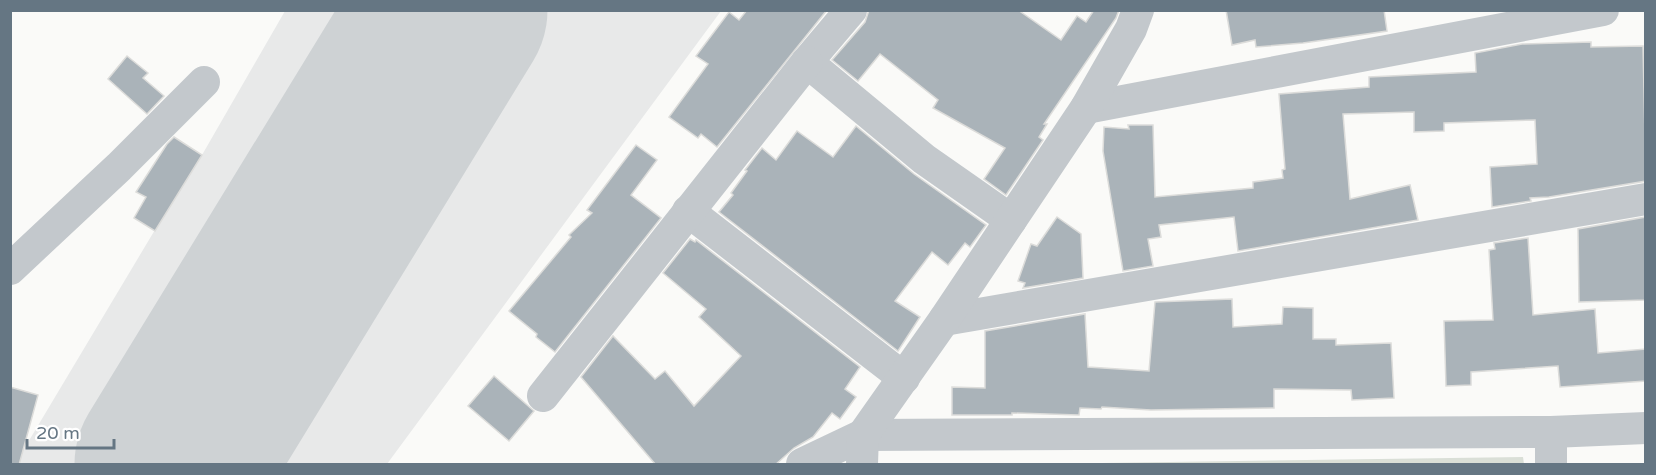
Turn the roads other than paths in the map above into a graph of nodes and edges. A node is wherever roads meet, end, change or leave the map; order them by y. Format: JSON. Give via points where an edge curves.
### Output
{"nodes":[{"id":1,"x":851,"y":10,"type":"edge"},
{"id":2,"x":1138,"y":10,"type":"edge"},
{"id":3,"x":1603,"y":10,"type":"edge"},
{"id":4,"x":807,"y":62,"type":"junction"},
{"id":5,"x":204,"y":82,"type":"dead end"},
{"id":6,"x":1086,"y":108,"type":"junction"},
{"id":7,"x":1646,"y":199,"type":"edge"},
{"id":8,"x":688,"y":211,"type":"junction"},
{"id":9,"x":1011,"y":220,"type":"junction"},
{"id":10,"x":10,"y":269,"type":"edge"},
{"id":11,"x":945,"y":320,"type":"junction"},
{"id":12,"x":903,"y":378,"type":"junction"},
{"id":13,"x":543,"y":396,"type":"dead end"},
{"id":14,"x":1646,"y":428,"type":"edge"},
{"id":15,"x":1551,"y":432,"type":"junction"},
{"id":16,"x":862,"y":450,"type":"edge"},
{"id":17,"x":802,"y":465,"type":"edge"},
{"id":18,"x":1551,"y":465,"type":"edge"}],
"edges":[{"from":1,"to":4,"type":"street"},
{"from":2,"to":6,"type":"street"},
{"from":3,"to":6,"type":"street"},
{"from":4,"to":8,"type":"street"},
{"from":4,"to":9,"type":"street","via":[[924,159]]},
{"from":5,"to":10,"type":"street"},
{"from":6,"to":9,"type":"street"},
{"from":7,"to":11,"type":"street"},
{"from":8,"to":12,"type":"street"},
{"from":8,"to":13,"type":"street"},
{"from":9,"to":11,"type":"street"},
{"from":11,"to":12,"type":"street"},
{"from":12,"to":16,"type":"street"},
{"from":14,"to":15,"type":"street"},
{"from":15,"to":16,"type":"street"},
{"from":15,"to":18,"type":"street"},
{"from":16,"to":17,"type":"street"}]}
